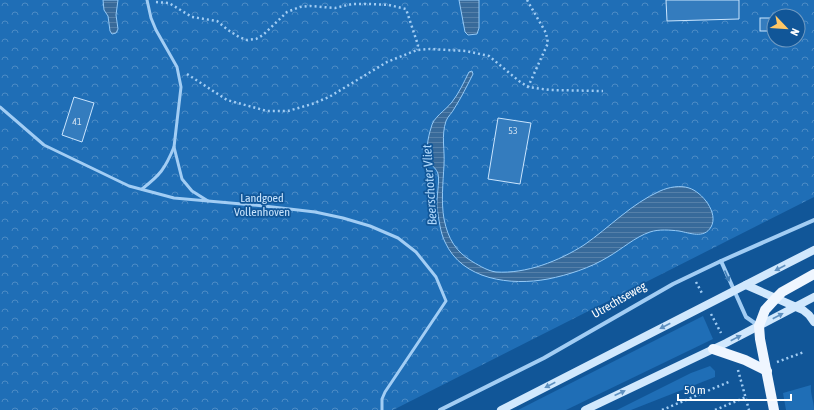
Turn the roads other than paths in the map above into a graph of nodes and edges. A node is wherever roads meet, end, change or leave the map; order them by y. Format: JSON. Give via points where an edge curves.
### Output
{"nodes":[{"id":1,"x":147,"y":1,"type":"edge"},
{"id":2,"x":0,"y":107,"type":"edge"},
{"id":3,"x":174,"y":147,"type":"junction"},
{"id":4,"x":142,"y":190,"type":"junction"},
{"id":5,"x":209,"y":202,"type":"junction"},
{"id":6,"x":814,"y":220,"type":"edge"},
{"id":7,"x":814,"y":250,"type":"edge"},
{"id":8,"x":721,"y":261,"type":"junction"},
{"id":9,"x":814,"y":274,"type":"edge"},
{"id":10,"x":746,"y":285,"type":"junction"},
{"id":11,"x":734,"y":291,"type":"junction"},
{"id":12,"x":814,"y":297,"type":"edge"},
{"id":13,"x":776,"y":298,"type":"junction"},
{"id":14,"x":796,"y":306,"type":"junction"},
{"id":15,"x":814,"y":322,"type":"edge"},
{"id":16,"x":759,"y":326,"type":"junction"},
{"id":17,"x":713,"y":349,"type":"junction"},
{"id":18,"x":767,"y":371,"type":"junction"},
{"id":19,"x":382,"y":410,"type":"edge"},
{"id":20,"x":440,"y":410,"type":"edge"},
{"id":21,"x":502,"y":410,"type":"edge"},
{"id":22,"x":585,"y":410,"type":"edge"},
{"id":23,"x":774,"y":410,"type":"edge"}],
"edges":[{"from":1,"to":3,"type":"lane","via":[[156,30],[177,68],[181,88]]},
{"from":2,"to":4,"type":"lane","via":[[44,145]]},
{"from":3,"to":4,"type":"lane","via":[[167,164],[157,178]]},
{"from":3,"to":5,"type":"lane","via":[[182,179],[192,191]]},
{"from":4,"to":5,"type":"lane","via":[[174,198]]},
{"from":5,"to":19,"type":"lane","via":[[315,212],[343,218],[398,238],[416,252],[436,277],[446,301],[385,392]]},
{"from":6,"to":8,"type":"street","name":"Utrechtseweg"},
{"from":7,"to":10,"type":"main road","one_way":true},
{"from":8,"to":11,"type":"street","one_way":true},
{"from":8,"to":20,"type":"street","name":"Utrechtseweg","via":[[672,284],[544,358]]},
{"from":9,"to":13,"type":"main road"},
{"from":10,"to":11,"type":"main road"},
{"from":10,"to":13,"type":"main road"},
{"from":11,"to":16,"type":"street","via":[[746,317]]},
{"from":11,"to":21,"type":"main road","one_way":true},
{"from":12,"to":14,"type":"main road"},
{"from":13,"to":14,"type":"main road"},
{"from":13,"to":16,"type":"main road","via":[[765,310]]},
{"from":14,"to":15,"type":"main road"},
{"from":16,"to":14,"type":"main road","one_way":true},
{"from":17,"to":16,"type":"main road","one_way":true},
{"from":16,"to":18,"type":"main road"},
{"from":17,"to":18,"type":"main road"},
{"from":22,"to":17,"type":"main road","one_way":true},
{"from":18,"to":23,"type":"main road"}]}
